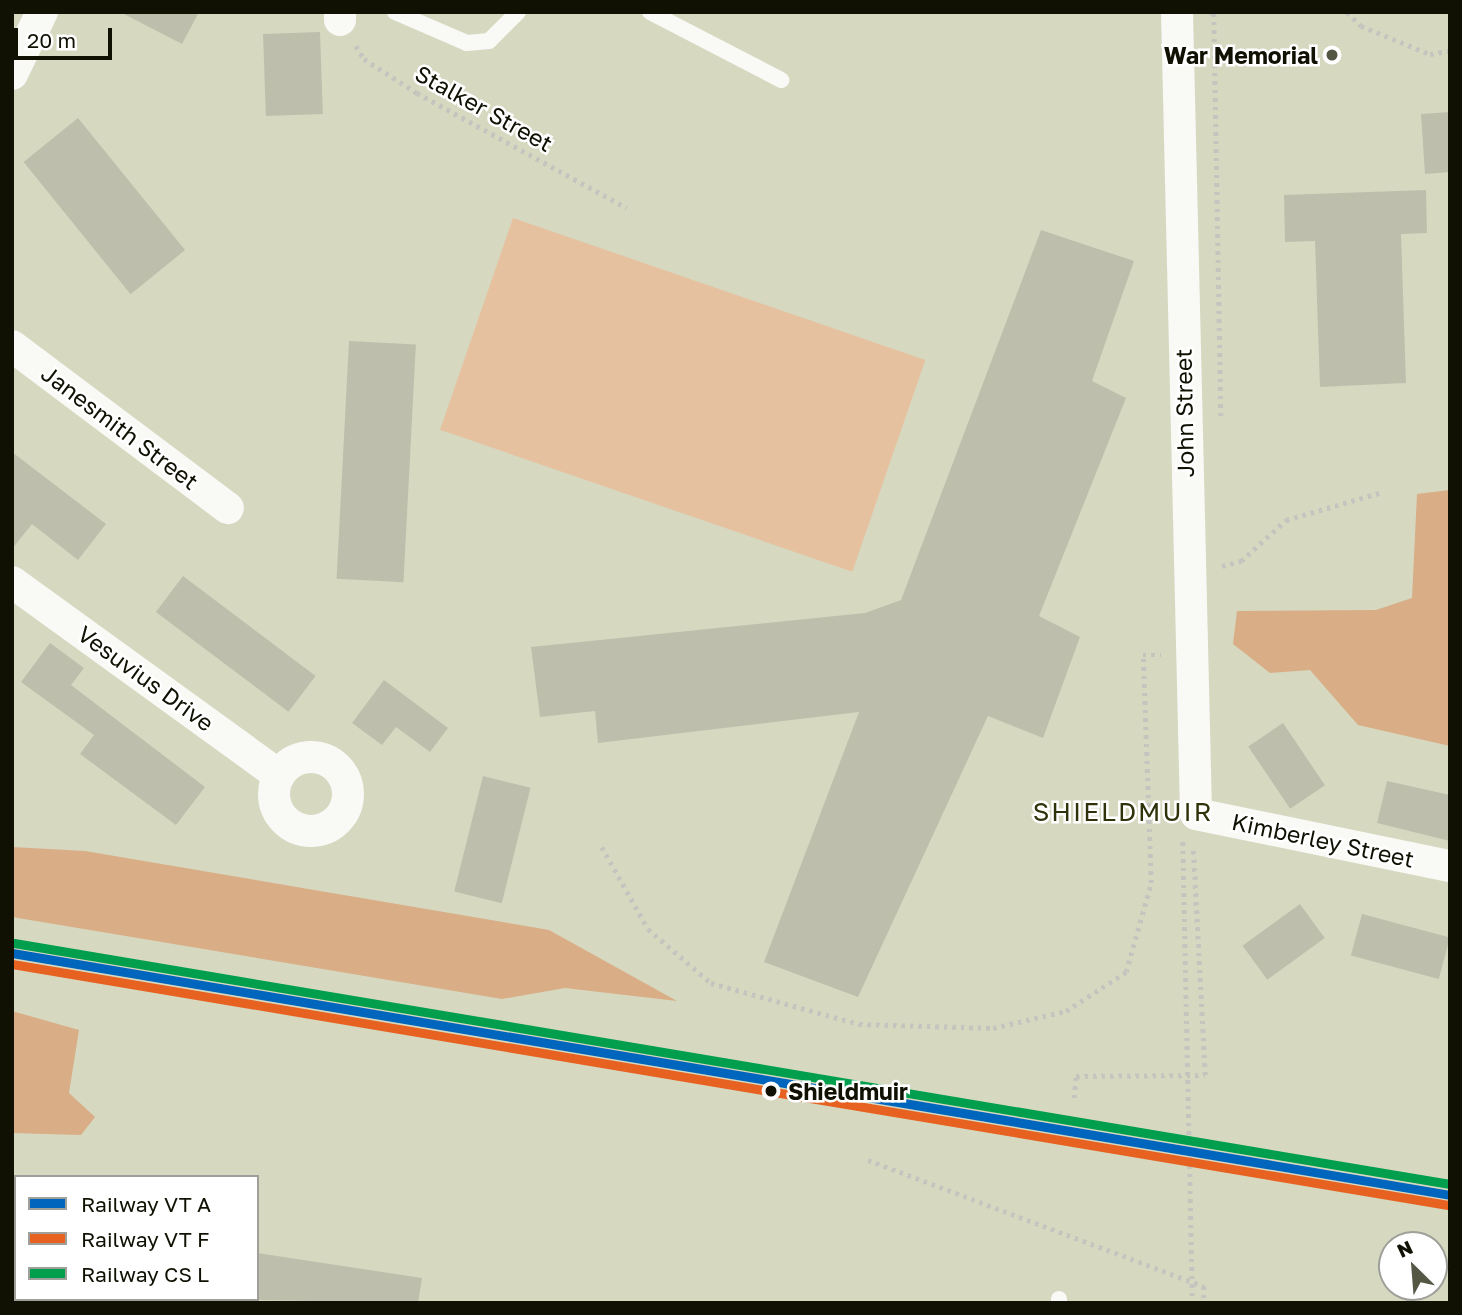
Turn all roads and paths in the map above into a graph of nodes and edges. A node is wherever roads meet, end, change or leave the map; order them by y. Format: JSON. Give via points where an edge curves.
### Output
{"nodes":[{"id":1,"x":42,"y":12,"type":"edge"},
{"id":2,"x":395,"y":12,"type":"edge"},
{"id":3,"x":518,"y":12,"type":"edge"},
{"id":4,"x":650,"y":12,"type":"edge"},
{"id":5,"x":1177,"y":12,"type":"edge"},
{"id":6,"x":1347,"y":12,"type":"edge"},
{"id":7,"x":340,"y":16,"type":"edge"},
{"id":8,"x":1450,"y":51,"type":"edge"},
{"id":9,"x":12,"y":74,"type":"edge"},
{"id":10,"x":781,"y":80,"type":"dead end"},
{"id":11,"x":628,"y":208,"type":"dead end"},
{"id":12,"x":12,"y":346,"type":"edge"},
{"id":13,"x":1379,"y":494,"type":"dead end"},
{"id":14,"x":228,"y":508,"type":"dead end"},
{"id":15,"x":1186,"y":568,"type":"junction"},
{"id":16,"x":14,"y":586,"type":"edge"},
{"id":17,"x":1190,"y":655,"type":"junction"},
{"id":18,"x":279,"y":775,"type":"dead end"},
{"id":19,"x":1189,"y":819,"type":"junction"},
{"id":20,"x":602,"y":846,"type":"dead end"},
{"id":21,"x":1450,"y":866,"type":"edge"},
{"id":22,"x":1074,"y":1098,"type":"dead end"},
{"id":23,"x":868,"y":1160,"type":"dead end"},
{"id":24,"x":1193,"y":1303,"type":"edge"},
{"id":25,"x":1204,"y":1303,"type":"edge"}],
"edges":[{"from":1,"to":9,"type":"street"},
{"from":2,"to":3,"type":"lane","via":[[467,43],[489,41]]},
{"from":4,"to":10,"type":"lane"},
{"from":5,"to":15,"type":"street","name":"John Street"},
{"from":6,"to":8,"type":"path","via":[[1361,26],[1430,54]]},
{"from":7,"to":11,"type":"path","name":"Stalker Street","via":[[365,59]]},
{"from":12,"to":14,"type":"street","name":"Janesmith Street"},
{"from":13,"to":15,"type":"path","via":[[1286,520],[1241,561]]},
{"from":15,"to":17,"type":"street","name":"John Street"},
{"from":16,"to":18,"type":"street","name":"Vesuvius Drive"},
{"from":17,"to":19,"type":"street","name":"John Street"},
{"from":17,"to":20,"type":"path","via":[[1143,655],[1151,883],[1126,972],[1066,1011],[993,1028],[859,1024],[711,983],[648,929]]},
{"from":19,"to":21,"type":"street","name":"Kimberley Street"},
{"from":19,"to":22,"type":"path","via":[[1205,1075],[1076,1076]]},
{"from":19,"to":24,"type":"path"},
{"from":23,"to":25,"type":"path","via":[[1203,1286]]}]}
